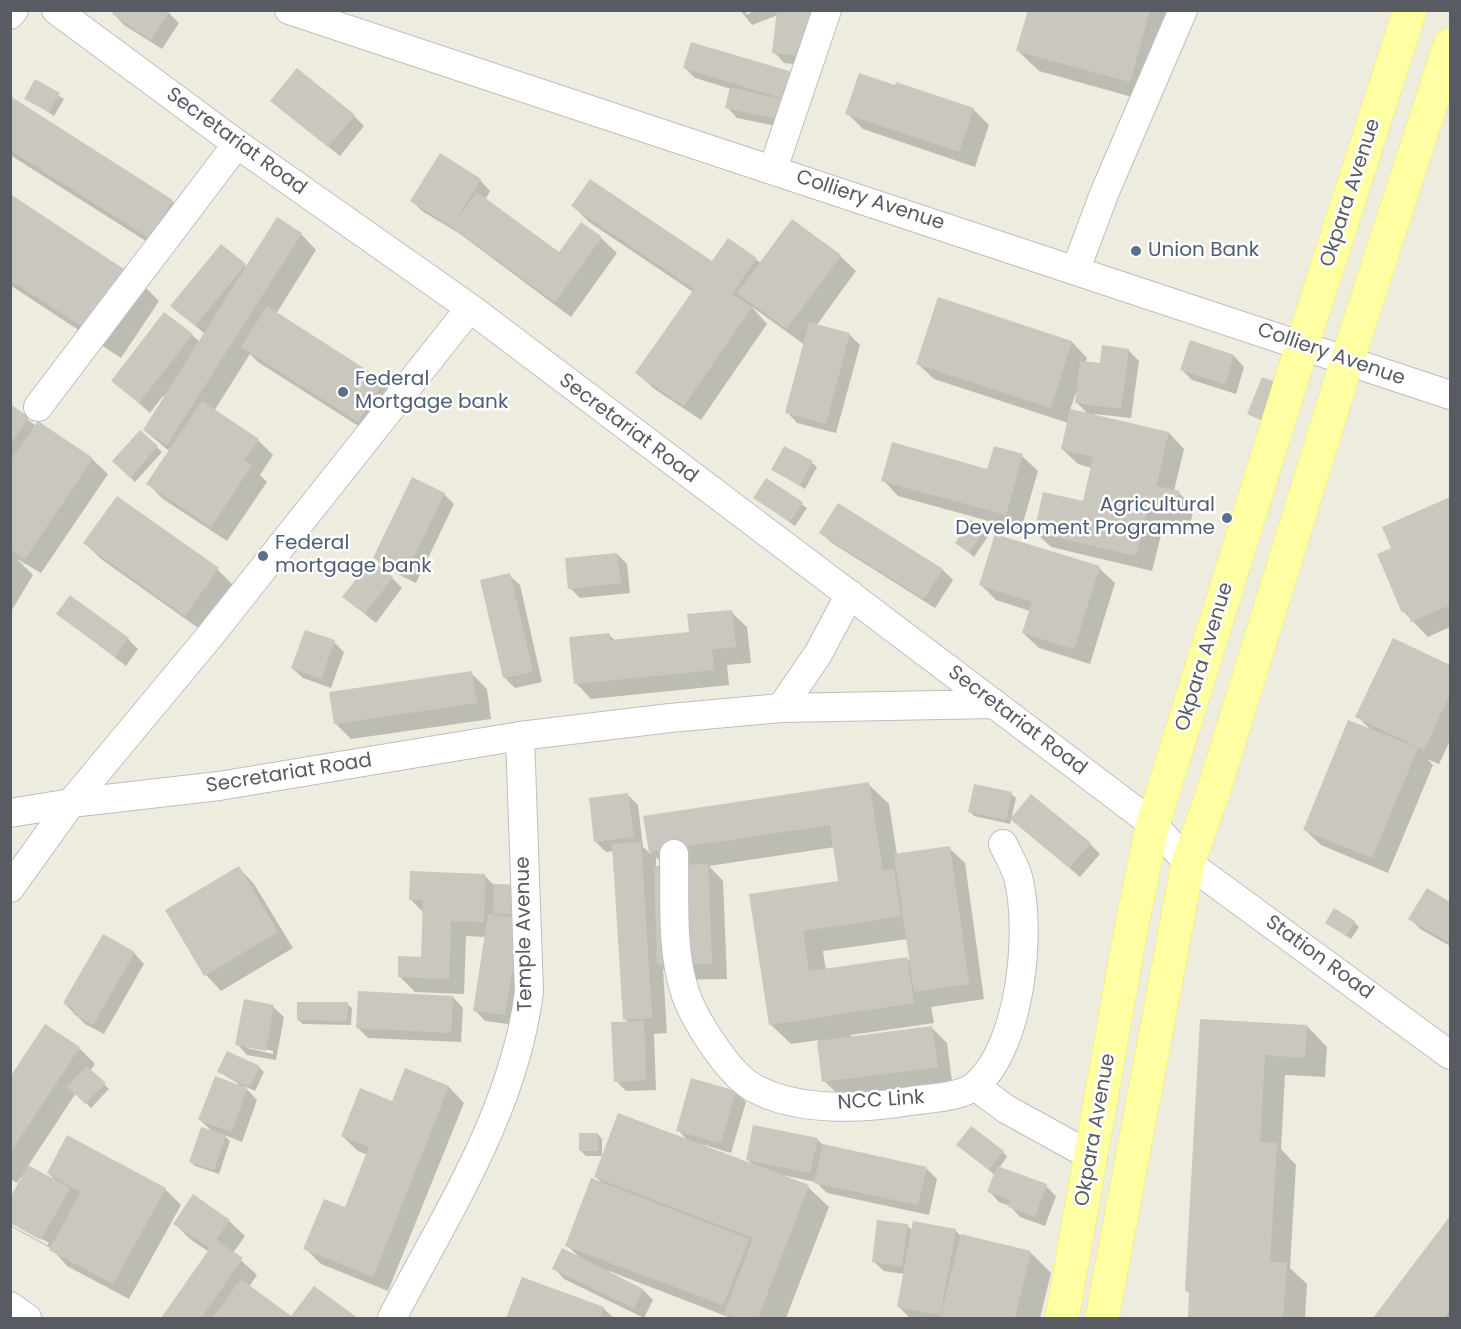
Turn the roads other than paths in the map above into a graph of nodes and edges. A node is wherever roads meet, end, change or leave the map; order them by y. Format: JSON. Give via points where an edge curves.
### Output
{"nodes":[{"id":1,"x":14,"y":10,"type":"edge"},
{"id":2,"x":56,"y":10,"type":"edge"},
{"id":3,"x":289,"y":10,"type":"edge"},
{"id":4,"x":827,"y":10,"type":"edge"},
{"id":5,"x":1183,"y":10,"type":"edge"},
{"id":6,"x":1410,"y":10,"type":"edge"},
{"id":7,"x":10,"y":15,"type":"edge"},
{"id":8,"x":1450,"y":45,"type":"edge"},
{"id":9,"x":237,"y":144,"type":"junction"},
{"id":10,"x":773,"y":169,"type":"junction"},
{"id":11,"x":1076,"y":269,"type":"junction"},
{"id":12,"x":470,"y":308,"type":"junction"},
{"id":13,"x":1302,"y":346,"type":"junction"},
{"id":14,"x":1347,"y":361,"type":"junction"},
{"id":15,"x":1450,"y":395,"type":"edge"},
{"id":16,"x":38,"y":407,"type":"dead end"},
{"id":17,"x":850,"y":594,"type":"junction"},
{"id":18,"x":995,"y":704,"type":"junction"},
{"id":19,"x":782,"y":708,"type":"junction"},
{"id":20,"x":520,"y":736,"type":"junction"},
{"id":21,"x":71,"y":803,"type":"junction"},
{"id":22,"x":10,"y":813,"type":"edge"},
{"id":23,"x":1153,"y":824,"type":"junction"},
{"id":24,"x":1003,"y":844,"type":"dead end"},
{"id":25,"x":674,"y":854,"type":"dead end"},
{"id":26,"x":1188,"y":862,"type":"junction"},
{"id":27,"x":10,"y":888,"type":"edge"},
{"id":28,"x":1450,"y":1055,"type":"edge"},
{"id":29,"x":975,"y":1086,"type":"junction"},
{"id":30,"x":1093,"y":1157,"type":"junction"},
{"id":31,"x":10,"y":1306,"type":"edge"},
{"id":32,"x":27,"y":1318,"type":"edge"},
{"id":33,"x":392,"y":1318,"type":"edge"},
{"id":34,"x":1062,"y":1318,"type":"edge"},
{"id":35,"x":1102,"y":1318,"type":"edge"}],
"edges":[{"from":1,"to":7,"type":"street"},
{"from":2,"to":9,"type":"street","name":"Secretariat Road"},
{"from":3,"to":10,"type":"street","name":"Colliery Avenue"},
{"from":4,"to":10,"type":"street"},
{"from":5,"to":11,"type":"street"},
{"from":6,"to":13,"type":"main road","name":"Okpara Avenue"},
{"from":8,"to":14,"type":"main road","name":"Okpara Avenue"},
{"from":9,"to":12,"type":"street","name":"Secretariat Road"},
{"from":9,"to":16,"type":"street"},
{"from":10,"to":11,"type":"street","name":"Colliery Avenue"},
{"from":11,"to":13,"type":"street","name":"Colliery Avenue"},
{"from":12,"to":17,"type":"street","name":"Secretariat Road"},
{"from":12,"to":21,"type":"street","via":[[209,637]]},
{"from":13,"to":14,"type":"street","name":"Colliery Avenue"},
{"from":13,"to":23,"type":"main road","name":"Okpara Avenue"},
{"from":14,"to":15,"type":"street","name":"Colliery Avenue"},
{"from":14,"to":26,"type":"main road","name":"Okpara Avenue"},
{"from":17,"to":18,"type":"street","name":"Secretariat Road"},
{"from":17,"to":19,"type":"street","via":[[818,654]]},
{"from":18,"to":19,"type":"street","name":"Secretariat Road"},
{"from":18,"to":23,"type":"street","name":"Secretariat Road"},
{"from":19,"to":20,"type":"street","name":"Secretariat Road"},
{"from":20,"to":21,"type":"street","name":"Secretariat Road","via":[[219,786]]},
{"from":20,"to":33,"type":"street","name":"Temple Avenue","via":[[529,992],[525,1030],[496,1118]]},
{"from":21,"to":22,"type":"street","name":"Secretariat Road"},
{"from":21,"to":27,"type":"street"},
{"from":23,"to":26,"type":"street","name":"Secretariat Road"},
{"from":23,"to":30,"type":"main road","name":"Okpara Avenue","via":[[1131,929]]},
{"from":24,"to":29,"type":"street","via":[[1018,877],[1022,962],[1006,1037],[993,1064]]},
{"from":25,"to":29,"type":"street","name":"NCC Link","via":[[676,937],[684,989],[715,1047],[753,1088],[783,1099],[841,1107],[954,1094]]},
{"from":26,"to":28,"type":"street","name":"Station Road"},
{"from":26,"to":35,"type":"main road","name":"Okpara Avenue"},
{"from":29,"to":30,"type":"street","via":[[1006,1109]]},
{"from":30,"to":34,"type":"main road","name":"Okpara Avenue"},
{"from":31,"to":32,"type":"street"}]}
